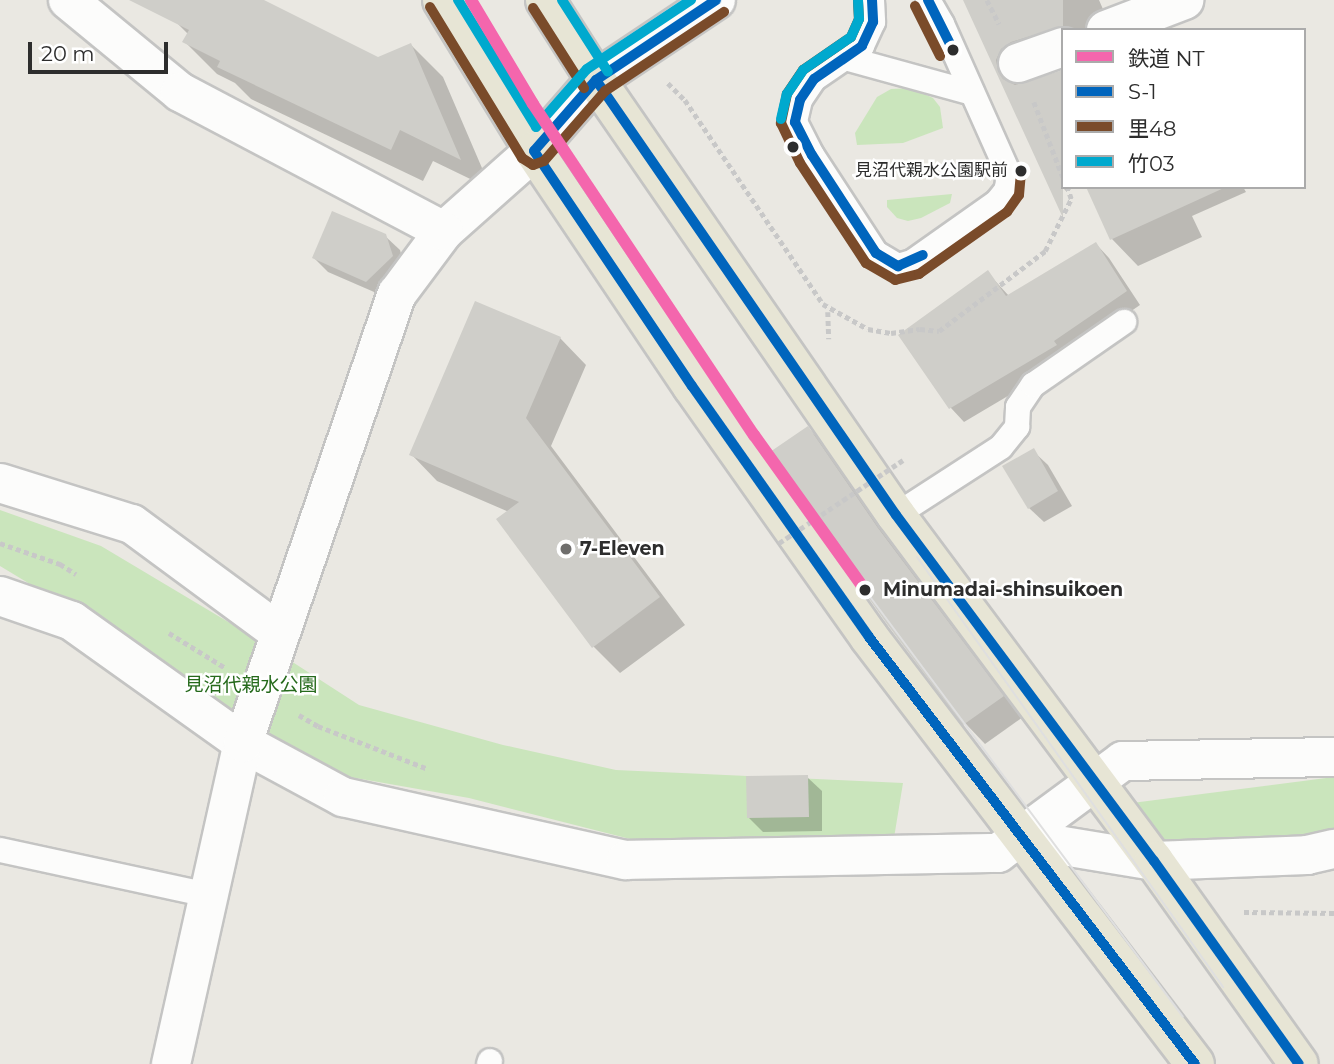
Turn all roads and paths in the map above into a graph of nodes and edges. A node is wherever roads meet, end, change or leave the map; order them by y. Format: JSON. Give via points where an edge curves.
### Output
{"nodes":[{"id":1,"x":68,"y":0,"type":"edge"},
{"id":2,"x":442,"y":0,"type":"edge"},
{"id":3,"x":545,"y":0,"type":"edge"},
{"id":4,"x":716,"y":0,"type":"edge"},
{"id":5,"x":872,"y":0,"type":"edge"},
{"id":6,"x":928,"y":0,"type":"edge"},
{"id":7,"x":1184,"y":0,"type":"edge"},
{"id":8,"x":1111,"y":28,"type":"edge"},
{"id":9,"x":1061,"y":48,"type":"edge"},
{"id":10,"x":845,"y":58,"type":"junction"},
{"id":11,"x":1018,"y":63,"type":"dead end"},
{"id":12,"x":596,"y":79,"type":"junction"},
{"id":13,"x":972,"y":93,"type":"junction"},
{"id":14,"x":534,"y":150,"type":"junction"},
{"id":15,"x":444,"y":231,"type":"junction"},
{"id":16,"x":828,"y":312,"type":"dead end"},
{"id":17,"x":1124,"y":322,"type":"dead end"},
{"id":18,"x":830,"y":344,"type":"dead end"},
{"id":19,"x":906,"y":458,"type":"dead end"},
{"id":20,"x":0,"y":484,"type":"edge"},
{"id":21,"x":895,"y":515,"type":"junction"},
{"id":22,"x":0,"y":543,"type":"edge"},
{"id":23,"x":779,"y":543,"type":"dead end"},
{"id":24,"x":84,"y":579,"type":"dead end"},
{"id":25,"x":0,"y":596,"type":"edge"},
{"id":26,"x":167,"y":631,"type":"dead end"},
{"id":27,"x":280,"y":633,"type":"junction"},
{"id":28,"x":261,"y":691,"type":"junction"},
{"id":29,"x":243,"y":743,"type":"junction"},
{"id":30,"x":1334,"y":757,"type":"edge"},
{"id":31,"x":430,"y":769,"type":"dead end"},
{"id":32,"x":1093,"y":781,"type":"junction"},
{"id":33,"x":1021,"y":839,"type":"junction"},
{"id":34,"x":1334,"y":849,"type":"edge"},
{"id":35,"x":0,"y":850,"type":"edge"},
{"id":36,"x":1154,"y":861,"type":"junction"},
{"id":37,"x":209,"y":895,"type":"junction"},
{"id":38,"x":1230,"y":911,"type":"dead end"},
{"id":39,"x":1334,"y":913,"type":"edge"},
{"id":40,"x":171,"y":1064,"type":"edge"},
{"id":41,"x":1195,"y":1064,"type":"edge"},
{"id":42,"x":1299,"y":1064,"type":"edge"}],
"edges":[{"from":1,"to":15,"type":"street","via":[[180,92]]},
{"from":2,"to":14,"type":"main road"},
{"from":3,"to":12,"type":"main road"},
{"from":4,"to":12,"type":"street"},
{"from":5,"to":10,"type":"lane","via":[[873,22],[862,46]]},
{"from":6,"to":13,"type":"lane"},
{"from":7,"to":8,"type":"street"},
{"from":9,"to":11,"type":"street"},
{"from":10,"to":13,"type":"lane"},
{"from":10,"to":13,"type":"lane","via":[[814,79],[800,100],[795,122],[876,253],[898,266],[923,255],[1006,191],[1007,170]]},
{"from":12,"to":14,"type":"street"},
{"from":12,"to":21,"type":"main road"},
{"from":14,"to":15,"type":"street"},
{"from":14,"to":33,"type":"main road","via":[[692,386],[869,637]]},
{"from":15,"to":27,"type":"street","via":[[397,295]]},
{"from":16,"to":18,"type":"path"},
{"from":17,"to":21,"type":"lane","via":[[1033,385],[1018,407],[1017,427],[1001,447]]},
{"from":19,"to":23,"type":"path","bridge":true},
{"from":20,"to":27,"type":"street","via":[[132,524]]},
{"from":21,"to":32,"type":"main road"},
{"from":22,"to":24,"type":"path","via":[[60,564]]},
{"from":25,"to":29,"type":"street","via":[[72,621]]},
{"from":26,"to":28,"type":"path"},
{"from":27,"to":28,"type":"street"},
{"from":28,"to":29,"type":"street"},
{"from":28,"to":31,"type":"path","via":[[318,726]]},
{"from":29,"to":33,"type":"street","via":[[343,797],[626,860],[998,853]]},
{"from":29,"to":37,"type":"street"},
{"from":30,"to":32,"type":"street","via":[[1123,761]]},
{"from":32,"to":33,"type":"street"},
{"from":32,"to":36,"type":"main road"},
{"from":33,"to":36,"type":"street"},
{"from":33,"to":41,"type":"main road"},
{"from":34,"to":36,"type":"street","via":[[1307,855]]},
{"from":35,"to":37,"type":"lane"},
{"from":36,"to":42,"type":"main road"},
{"from":37,"to":40,"type":"street"},
{"from":38,"to":39,"type":"path"}]}
